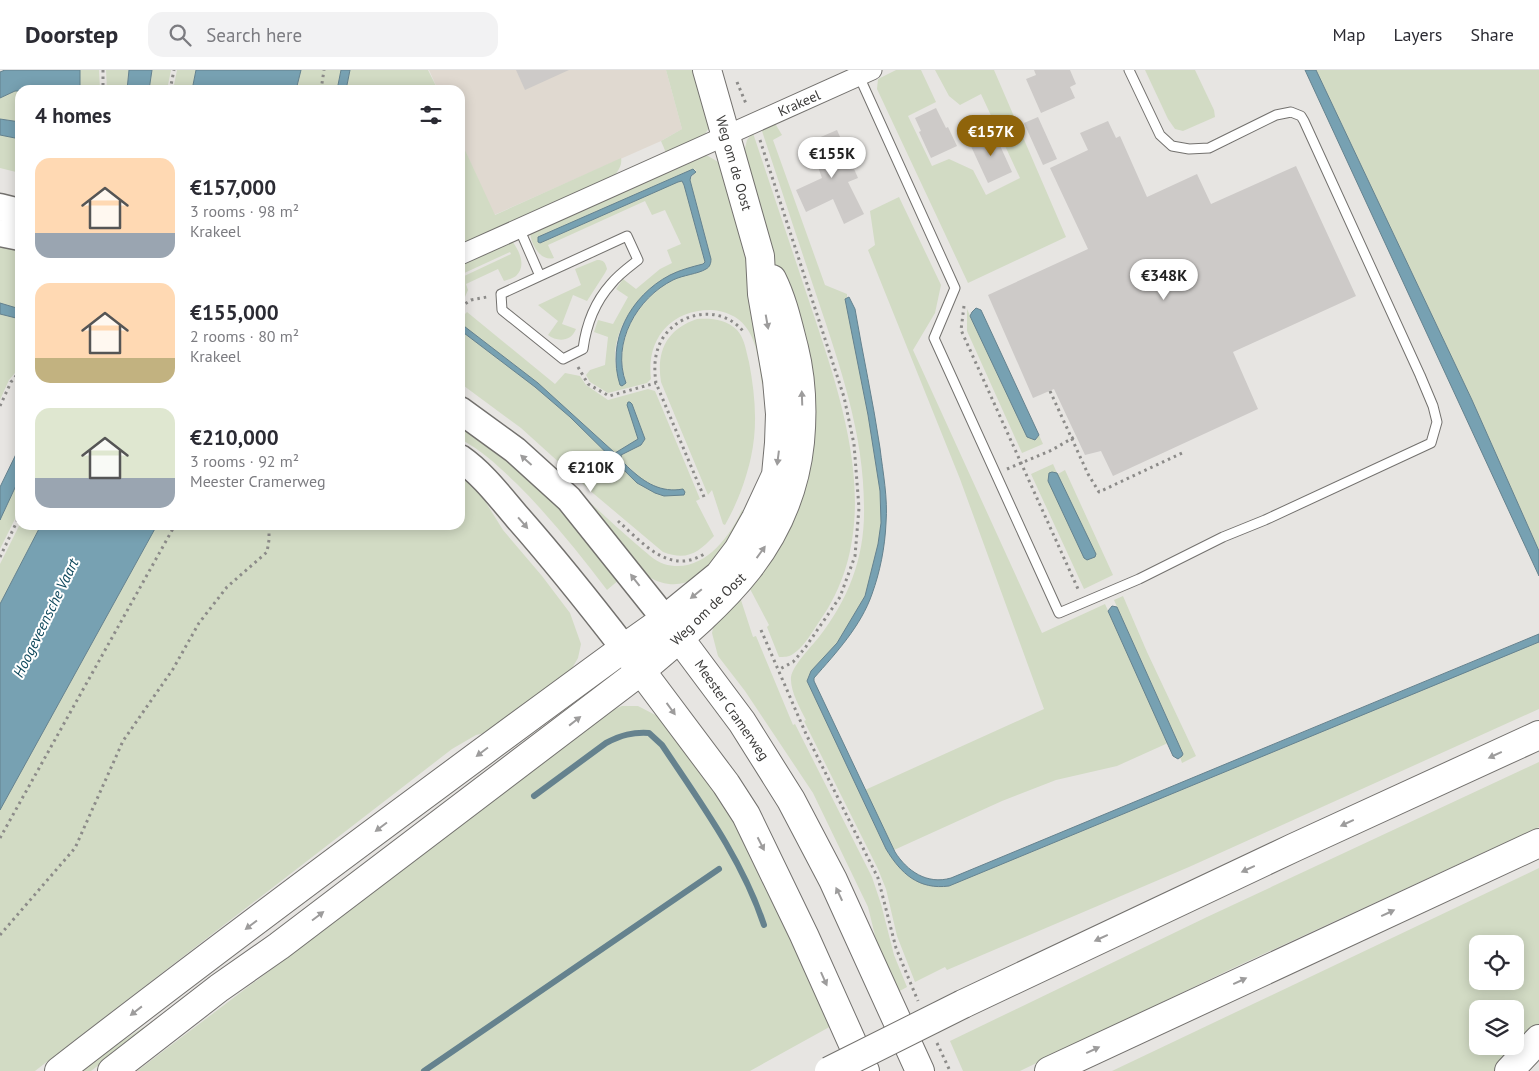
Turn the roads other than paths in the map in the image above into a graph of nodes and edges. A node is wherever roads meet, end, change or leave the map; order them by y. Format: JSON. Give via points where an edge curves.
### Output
{"nodes":[{"id":1,"x":707,"y":70,"type":"edge"},
{"id":2,"x":1129,"y":70,"type":"edge"},
{"id":3,"x":865,"y":73,"type":"edge"},
{"id":4,"x":726,"y":135,"type":"junction"},
{"id":5,"x":0,"y":207,"type":"edge"},
{"id":6,"x":15,"y":211,"type":"edge"},
{"id":7,"x":519,"y":228,"type":"junction"},
{"id":8,"x":0,"y":232,"type":"edge"},
{"id":9,"x":15,"y":236,"type":"edge"},
{"id":10,"x":465,"y":253,"type":"edge"},
{"id":11,"x":540,"y":276,"type":"junction"},
{"id":12,"x":465,"y":414,"type":"edge"},
{"id":13,"x":465,"y":461,"type":"edge"},
{"id":14,"x":672,"y":628,"type":"junction"},
{"id":15,"x":624,"y":648,"type":"junction"},
{"id":16,"x":642,"y":670,"type":"junction"},
{"id":17,"x":1539,"y":734,"type":"edge"},
{"id":18,"x":1539,"y":843,"type":"edge"},
{"id":19,"x":1539,"y":1039,"type":"edge"},
{"id":20,"x":59,"y":1071,"type":"edge"},
{"id":21,"x":112,"y":1071,"type":"edge"},
{"id":22,"x":829,"y":1071,"type":"edge"},
{"id":23,"x":865,"y":1071,"type":"edge"},
{"id":24,"x":920,"y":1071,"type":"edge"},
{"id":25,"x":1049,"y":1071,"type":"edge"},
{"id":26,"x":1509,"y":1071,"type":"edge"}],
"edges":[{"from":1,"to":4,"type":"main road","name":"Weg om de Oost"},
{"from":2,"to":3,"type":"lane","via":[[1160,135],[1172,146],[1209,148],[1276,115],[1291,112],[1301,116],[1433,406],[1437,422],[1431,443],[1059,614],[934,338],[955,288]]},
{"from":3,"to":4,"type":"street","name":"Krakeel"},
{"from":4,"to":7,"type":"street","name":"Krakeel"},
{"from":4,"to":14,"type":"main road","name":"Weg om de Oost","via":[[760,256],[780,294],[799,369],[802,423],[798,460],[788,500],[768,543],[738,582]]},
{"from":5,"to":6,"type":"main road"},
{"from":7,"to":10,"type":"street","name":"Krakeel"},
{"from":7,"to":11,"type":"lane"},
{"from":8,"to":9,"type":"main road"},
{"from":11,"to":11,"type":"lane","via":[[627,236],[638,260],[611,284],[594,311],[585,332],[583,349],[563,359],[502,310],[501,294]]},
{"from":14,"to":12,"type":"main road","name":"Meester Cramerweg","one_way":true,"via":[[569,499],[515,450]]},
{"from":13,"to":15,"type":"main road","one_way":true,"via":[[540,543]]},
{"from":14,"to":15,"type":"main road","name":"Weg om de Oost"},
{"from":14,"to":16,"type":"main road","name":"Weg om de Oost"},
{"from":24,"to":14,"type":"main road","name":"Meester Cramerweg","one_way":true,"via":[[829,873],[791,800],[742,722]]},
{"from":15,"to":16,"type":"main road"},
{"from":15,"to":20,"type":"main road","name":"Weg om de Oost","one_way":true},
{"from":21,"to":16,"type":"main road","name":"Weg om de Oost","one_way":true},
{"from":16,"to":23,"type":"main road","one_way":true,"via":[[746,816]]},
{"from":17,"to":22,"type":"main road","one_way":true,"bridge":true,"via":[[963,1004]]},
{"from":25,"to":18,"type":"main road","one_way":true},
{"from":19,"to":26,"type":"main road"}]}
